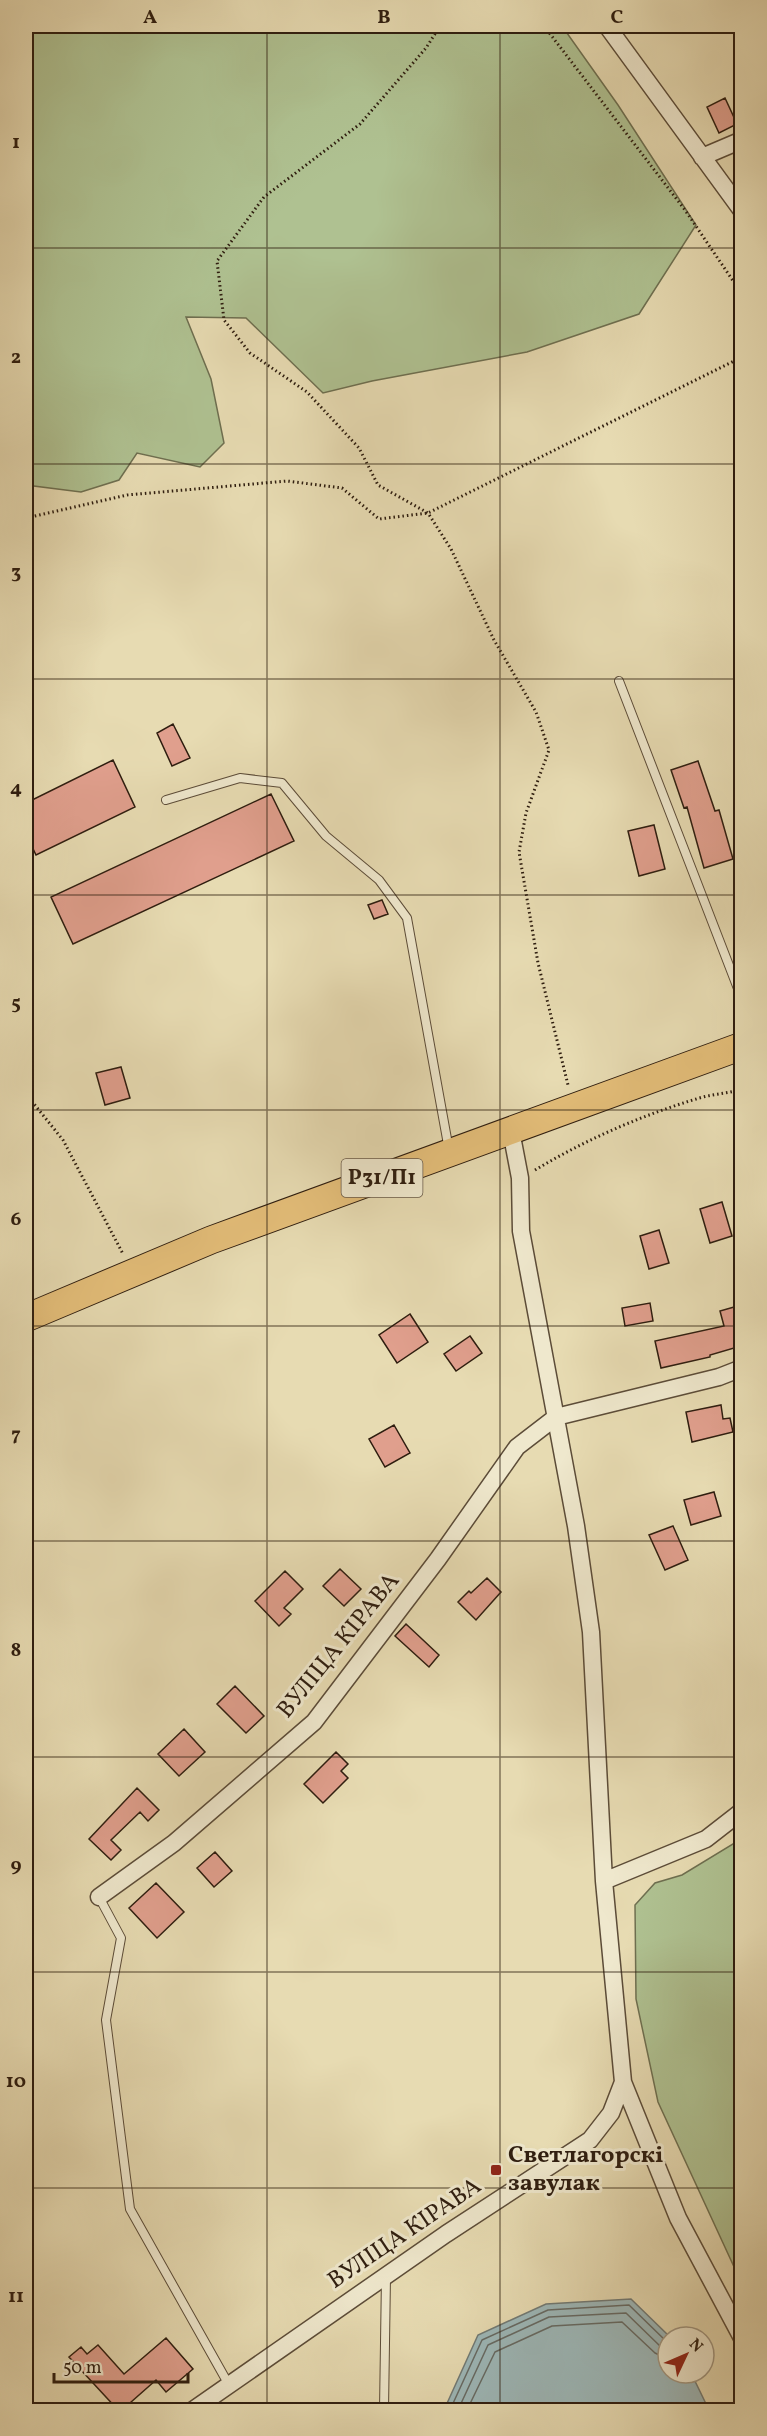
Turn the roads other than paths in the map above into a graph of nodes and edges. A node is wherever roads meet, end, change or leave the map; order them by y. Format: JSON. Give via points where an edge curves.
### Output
{"nodes":[{"id":1,"x":607,"y":26,"type":"edge"},
{"id":2,"x":741,"y":140,"type":"edge"},
{"id":3,"x":702,"y":157,"type":"junction"},
{"id":4,"x":741,"y":211,"type":"edge"},
{"id":5,"x":619,"y":681,"type":"dead end"},
{"id":6,"x":166,"y":800,"type":"dead end"},
{"id":7,"x":741,"y":999,"type":"edge"},
{"id":8,"x":741,"y":1047,"type":"edge"},
{"id":9,"x":511,"y":1131,"type":"junction"},
{"id":10,"x":449,"y":1153,"type":"junction"},
{"id":11,"x":26,"y":1318,"type":"edge"},
{"id":12,"x":741,"y":1368,"type":"edge"},
{"id":13,"x":556,"y":1417,"type":"junction"},
{"id":14,"x":741,"y":1811,"type":"edge"},
{"id":15,"x":604,"y":1881,"type":"junction"},
{"id":16,"x":99,"y":1898,"type":"joint"},
{"id":17,"x":623,"y":2082,"type":"junction"},
{"id":18,"x":386,"y":2276,"type":"junction"},
{"id":19,"x":741,"y":2338,"type":"edge"},
{"id":20,"x":229,"y":2385,"type":"junction"},
{"id":21,"x":203,"y":2408,"type":"edge"},
{"id":22,"x":384,"y":2410,"type":"edge"}],
"edges":[{"from":1,"to":3,"type":"street"},
{"from":2,"to":3,"type":"street"},
{"from":3,"to":4,"type":"street"},
{"from":5,"to":7,"type":"lane"},
{"from":6,"to":10,"type":"lane","via":[[240,778],[282,783],[326,836],[379,880],[407,918]]},
{"from":8,"to":9,"type":"main road","number":"Р31/П1"},
{"from":9,"to":10,"type":"main road","number":"Р31/П1"},
{"from":9,"to":13,"type":"street","via":[[520,1178],[521,1231]]},
{"from":10,"to":11,"type":"main road","number":"Р31/П1","via":[[211,1240]]},
{"from":12,"to":13,"type":"street","via":[[719,1377]]},
{"from":13,"to":15,"type":"street","via":[[591,1632]]},
{"from":13,"to":16,"type":"street","name":"ВУЛІЦА КІРАВА","via":[[518,1447],[315,1722],[174,1843]]},
{"from":14,"to":15,"type":"street","via":[[706,1839]]},
{"from":15,"to":17,"type":"street"},
{"from":16,"to":20,"type":"lane","via":[[121,1938],[106,2020],[130,2209]]},
{"from":17,"to":18,"type":"street","name":"ВУЛІЦА КІРАВА","via":[[611,2113],[590,2140]]},
{"from":17,"to":19,"type":"street","via":[[678,2218]]},
{"from":18,"to":20,"type":"street","name":"ВУЛІЦА КІРАВА"},
{"from":18,"to":22,"type":"lane"},
{"from":20,"to":21,"type":"street","name":"ВУЛІЦА КІРАВА"}]}
